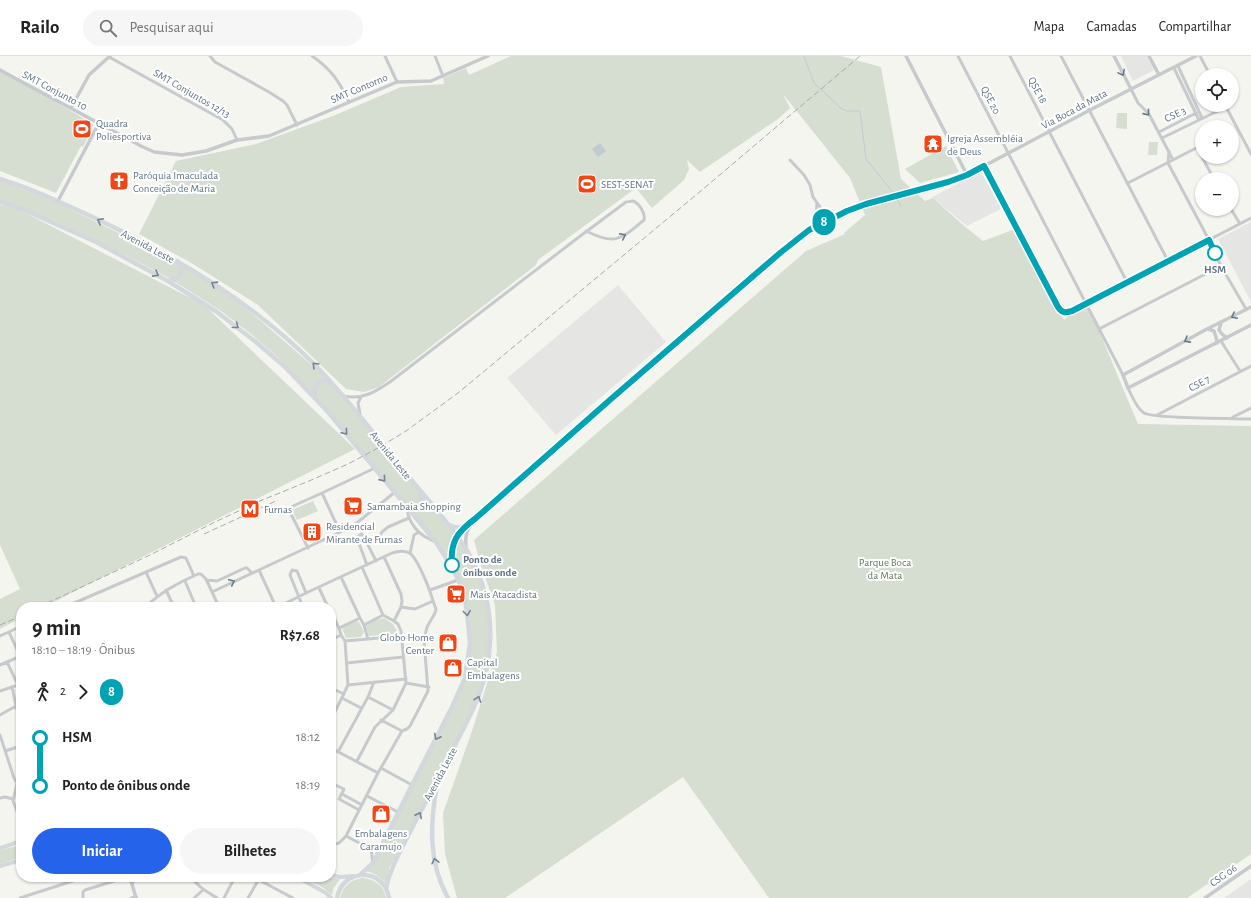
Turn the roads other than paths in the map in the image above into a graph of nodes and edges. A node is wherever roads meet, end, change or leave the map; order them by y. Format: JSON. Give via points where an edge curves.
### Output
{"nodes":[{"id":1,"x":110,"y":56,"type":"edge"},
{"id":2,"x":210,"y":56,"type":"edge"},
{"id":3,"x":312,"y":56,"type":"edge"},
{"id":4,"x":384,"y":56,"type":"edge"},
{"id":5,"x":435,"y":56,"type":"edge"},
{"id":6,"x":488,"y":56,"type":"edge"},
{"id":7,"x":906,"y":56,"type":"edge"},
{"id":8,"x":958,"y":56,"type":"edge"},
{"id":9,"x":1010,"y":56,"type":"edge"},
{"id":10,"x":1061,"y":56,"type":"edge"},
{"id":11,"x":1114,"y":56,"type":"edge"},
{"id":12,"x":1149,"y":56,"type":"edge"},
{"id":13,"x":1196,"y":56,"type":"edge"},
{"id":14,"x":1200,"y":56,"type":"edge"},
{"id":15,"x":1176,"y":67,"type":"junction"},
{"id":16,"x":1206,"y":68,"type":"edge"},
{"id":17,"x":0,"y":70,"type":"edge"},
{"id":18,"x":443,"y":76,"type":"junction"},
{"id":19,"x":1159,"y":76,"type":"junction"},
{"id":20,"x":397,"y":82,"type":"junction"},
{"id":21,"x":1131,"y":89,"type":"junction"},
{"id":22,"x":349,"y":102,"type":"junction"},
{"id":23,"x":71,"y":108,"type":"junction"},
{"id":24,"x":1090,"y":110,"type":"junction"},
{"id":25,"x":1213,"y":112,"type":"edge"},
{"id":26,"x":1197,"y":113,"type":"junction"},
{"id":27,"x":1200,"y":119,"type":"junction"},
{"id":28,"x":99,"y":123,"type":"junction"},
{"id":29,"x":297,"y":125,"type":"junction"},
{"id":30,"x":1239,"y":131,"type":"edge"},
{"id":31,"x":1050,"y":132,"type":"junction"},
{"id":32,"x":1159,"y":132,"type":"junction"},
{"id":33,"x":1162,"y":138,"type":"junction"},
{"id":34,"x":237,"y":140,"type":"junction"},
{"id":35,"x":1195,"y":149,"type":"edge"},
{"id":36,"x":1169,"y":151,"type":"junction"},
{"id":37,"x":1008,"y":153,"type":"junction"},
{"id":38,"x":1251,"y":154,"type":"edge"},
{"id":39,"x":790,"y":160,"type":"dead end"},
{"id":40,"x":1173,"y":160,"type":"junction"},
{"id":41,"x":1168,"y":163,"type":"junction"},
{"id":42,"x":984,"y":166,"type":"junction"},
{"id":43,"x":967,"y":175,"type":"junction"},
{"id":44,"x":0,"y":179,"type":"edge"},
{"id":45,"x":1128,"y":183,"type":"junction"},
{"id":46,"x":58,"y":200,"type":"junction"},
{"id":47,"x":0,"y":202,"type":"edge"},
{"id":48,"x":816,"y":203,"type":"junction"},
{"id":49,"x":1235,"y":216,"type":"edge"},
{"id":50,"x":1251,"y":218,"type":"edge"},
{"id":51,"x":827,"y":221,"type":"junction"},
{"id":52,"x":1240,"y":224,"type":"junction"},
{"id":53,"x":815,"y":227,"type":"junction"},
{"id":54,"x":586,"y":231,"type":"junction"},
{"id":55,"x":1209,"y":240,"type":"junction"},
{"id":56,"x":1168,"y":261,"type":"junction"},
{"id":57,"x":179,"y":262,"type":"junction"},
{"id":58,"x":1221,"y":266,"type":"junction"},
{"id":59,"x":168,"y":281,"type":"junction"},
{"id":60,"x":1127,"y":282,"type":"junction"},
{"id":61,"x":1086,"y":304,"type":"junction"},
{"id":62,"x":1251,"y":307,"type":"edge"},
{"id":63,"x":1246,"y":310,"type":"junction"},
{"id":64,"x":1222,"y":322,"type":"junction"},
{"id":65,"x":1251,"y":325,"type":"edge"},
{"id":66,"x":1099,"y":329,"type":"junction"},
{"id":67,"x":1207,"y":329,"type":"junction"},
{"id":68,"x":1227,"y":338,"type":"junction"},
{"id":69,"x":1221,"y":341,"type":"junction"},
{"id":70,"x":1216,"y":343,"type":"junction"},
{"id":71,"x":1251,"y":366,"type":"edge"},
{"id":72,"x":1240,"y":371,"type":"junction"},
{"id":73,"x":1123,"y":375,"type":"junction"},
{"id":74,"x":332,"y":383,"type":"junction"},
{"id":75,"x":1128,"y":388,"type":"junction"},
{"id":76,"x":343,"y":396,"type":"junction"},
{"id":77,"x":361,"y":397,"type":"junction"},
{"id":78,"x":315,"y":398,"type":"junction"},
{"id":79,"x":1251,"y":408,"type":"edge"},
{"id":80,"x":1155,"y":416,"type":"junction"},
{"id":81,"x":361,"y":417,"type":"junction"},
{"id":82,"x":1231,"y":418,"type":"junction"},
{"id":83,"x":1251,"y":419,"type":"edge"},
{"id":84,"x":373,"y":466,"type":"junction"},
{"id":85,"x":415,"y":484,"type":"junction"},
{"id":86,"x":395,"y":492,"type":"junction"},
{"id":87,"x":322,"y":493,"type":"junction"},
{"id":88,"x":408,"y":508,"type":"junction"},
{"id":89,"x":409,"y":518,"type":"junction"},
{"id":90,"x":476,"y":518,"type":"junction"},
{"id":91,"x":448,"y":525,"type":"junction"},
{"id":92,"x":464,"y":526,"type":"junction"},
{"id":93,"x":340,"y":532,"type":"junction"},
{"id":94,"x":419,"y":532,"type":"junction"},
{"id":95,"x":456,"y":537,"type":"junction"},
{"id":96,"x":366,"y":541,"type":"junction"},
{"id":97,"x":435,"y":541,"type":"junction"},
{"id":98,"x":308,"y":548,"type":"junction"},
{"id":99,"x":466,"y":549,"type":"junction"},
{"id":100,"x":410,"y":554,"type":"junction"},
{"id":101,"x":384,"y":557,"type":"junction"},
{"id":102,"x":376,"y":561,"type":"junction"},
{"id":103,"x":367,"y":565,"type":"junction"},
{"id":104,"x":452,"y":567,"type":"junction"},
{"id":105,"x":362,"y":568,"type":"junction"},
{"id":106,"x":259,"y":570,"type":"junction"},
{"id":107,"x":146,"y":572,"type":"junction"},
{"id":108,"x":252,"y":573,"type":"junction"},
{"id":109,"x":194,"y":576,"type":"junction"},
{"id":110,"x":341,"y":577,"type":"junction"},
{"id":111,"x":207,"y":580,"type":"junction"},
{"id":112,"x":459,"y":580,"type":"junction"},
{"id":113,"x":185,"y":581,"type":"junction"},
{"id":114,"x":217,"y":581,"type":"junction"},
{"id":115,"x":220,"y":588,"type":"junction"},
{"id":116,"x":319,"y":588,"type":"junction"},
{"id":117,"x":166,"y":590,"type":"junction"},
{"id":118,"x":430,"y":590,"type":"junction"},
{"id":119,"x":212,"y":592,"type":"junction"},
{"id":120,"x":306,"y":593,"type":"junction"},
{"id":121,"x":158,"y":596,"type":"junction"},
{"id":122,"x":298,"y":597,"type":"junction"},
{"id":123,"x":79,"y":601,"type":"edge"},
{"id":124,"x":433,"y":601,"type":"junction"},
{"id":125,"x":151,"y":602,"type":"edge"},
{"id":126,"x":172,"y":602,"type":"edge"},
{"id":127,"x":194,"y":602,"type":"edge"},
{"id":128,"x":217,"y":602,"type":"edge"},
{"id":129,"x":275,"y":602,"type":"edge"},
{"id":130,"x":288,"y":602,"type":"edge"},
{"id":131,"x":300,"y":602,"type":"edge"},
{"id":132,"x":326,"y":602,"type":"edge"},
{"id":133,"x":401,"y":607,"type":"junction"},
{"id":134,"x":383,"y":615,"type":"junction"},
{"id":135,"x":360,"y":618,"type":"junction"},
{"id":136,"x":394,"y":621,"type":"junction"},
{"id":137,"x":336,"y":622,"type":"edge"},
{"id":138,"x":364,"y":625,"type":"junction"},
{"id":139,"x":16,"y":628,"type":"edge"},
{"id":140,"x":339,"y":628,"type":"junction"},
{"id":141,"x":9,"y":632,"type":"junction"},
{"id":142,"x":341,"y":635,"type":"junction"},
{"id":143,"x":0,"y":636,"type":"edge"},
{"id":144,"x":402,"y":636,"type":"junction"},
{"id":145,"x":336,"y":638,"type":"edge"},
{"id":146,"x":368,"y":639,"type":"junction"},
{"id":147,"x":344,"y":641,"type":"junction"},
{"id":148,"x":16,"y":647,"type":"edge"},
{"id":149,"x":16,"y":658,"type":"edge"},
{"id":150,"x":403,"y":658,"type":"junction"},
{"id":151,"x":7,"y":662,"type":"junction"},
{"id":152,"x":347,"y":663,"type":"junction"},
{"id":153,"x":0,"y":665,"type":"edge"},
{"id":154,"x":16,"y":679,"type":"edge"},
{"id":155,"x":406,"y":681,"type":"junction"},
{"id":156,"x":374,"y":682,"type":"junction"},
{"id":157,"x":348,"y":685,"type":"junction"},
{"id":158,"x":16,"y":686,"type":"edge"},
{"id":159,"x":12,"y":687,"type":"junction"},
{"id":160,"x":428,"y":687,"type":"junction"},
{"id":161,"x":0,"y":691,"type":"edge"},
{"id":162,"x":336,"y":691,"type":"edge"},
{"id":163,"x":343,"y":696,"type":"junction"},
{"id":164,"x":368,"y":697,"type":"junction"},
{"id":165,"x":16,"y":706,"type":"joint"},
{"id":166,"x":361,"y":708,"type":"junction"},
{"id":167,"x":336,"y":710,"type":"edge"},
{"id":168,"x":393,"y":710,"type":"junction"},
{"id":169,"x":0,"y":715,"type":"edge"},
{"id":170,"x":381,"y":720,"type":"junction"},
{"id":171,"x":402,"y":731,"type":"junction"},
{"id":172,"x":0,"y":735,"type":"edge"},
{"id":173,"x":16,"y":748,"type":"edge"},
{"id":174,"x":5,"y":751,"type":"junction"},
{"id":175,"x":338,"y":752,"type":"joint"},
{"id":176,"x":357,"y":761,"type":"junction"},
{"id":177,"x":381,"y":768,"type":"junction"},
{"id":178,"x":378,"y":772,"type":"junction"},
{"id":179,"x":16,"y":780,"type":"edge"},
{"id":180,"x":438,"y":780,"type":"junction"},
{"id":181,"x":412,"y":784,"type":"junction"},
{"id":182,"x":336,"y":785,"type":"edge"},
{"id":183,"x":16,"y":791,"type":"edge"},
{"id":184,"x":342,"y":794,"type":"junction"},
{"id":185,"x":367,"y":796,"type":"junction"},
{"id":186,"x":0,"y":798,"type":"edge"},
{"id":187,"x":13,"y":799,"type":"junction"},
{"id":188,"x":362,"y":805,"type":"junction"},
{"id":189,"x":16,"y":806,"type":"edge"},
{"id":190,"x":359,"y":810,"type":"junction"},
{"id":191,"x":398,"y":812,"type":"junction"},
{"id":192,"x":346,"y":836,"type":"junction"},
{"id":193,"x":16,"y":843,"type":"edge"},
{"id":194,"x":336,"y":844,"type":"edge"},
{"id":195,"x":0,"y":848,"type":"edge"},
{"id":196,"x":16,"y":861,"type":"edge"},
{"id":197,"x":373,"y":863,"type":"junction"},
{"id":198,"x":0,"y":866,"type":"edge"},
{"id":199,"x":1251,"y":866,"type":"edge"},
{"id":200,"x":360,"y":875,"type":"junction"},
{"id":201,"x":336,"y":876,"type":"edge"},
{"id":202,"x":354,"y":876,"type":"junction"},
{"id":203,"x":70,"y":882,"type":"edge"},
{"id":204,"x":111,"y":882,"type":"edge"},
{"id":205,"x":131,"y":882,"type":"edge"},
{"id":206,"x":196,"y":882,"type":"edge"},
{"id":207,"x":231,"y":882,"type":"edge"},
{"id":208,"x":257,"y":882,"type":"edge"},
{"id":209,"x":266,"y":882,"type":"edge"},
{"id":210,"x":307,"y":882,"type":"edge"},
{"id":211,"x":386,"y":888,"type":"junction"},
{"id":212,"x":203,"y":890,"type":"junction"},
{"id":213,"x":136,"y":897,"type":"edge"},
{"id":214,"x":390,"y":897,"type":"edge"},
{"id":215,"x":20,"y":898,"type":"edge"},
{"id":216,"x":83,"y":898,"type":"edge"},
{"id":217,"x":131,"y":898,"type":"edge"},
{"id":218,"x":194,"y":898,"type":"edge"},
{"id":219,"x":217,"y":898,"type":"edge"},
{"id":220,"x":224,"y":898,"type":"edge"},
{"id":221,"x":248,"y":898,"type":"edge"},
{"id":222,"x":293,"y":898,"type":"edge"},
{"id":223,"x":331,"y":898,"type":"edge"},
{"id":224,"x":337,"y":898,"type":"edge"},
{"id":225,"x":448,"y":898,"type":"edge"},
{"id":226,"x":1205,"y":898,"type":"edge"}],
"edges":[{"from":1,"to":23,"type":"street","via":[[89,75]]},
{"from":1,"to":34,"type":"street","name":"SMT Conjuntos 12/13","via":[[223,120],[232,129]]},
{"from":2,"to":29,"type":"street","via":[[215,62],[287,104]]},
{"from":3,"to":22,"type":"street","via":[[328,68]]},
{"from":4,"to":20,"type":"street"},
{"from":5,"to":18,"type":"street"},
{"from":6,"to":18,"type":"street","name":"SMT Contorno"},
{"from":7,"to":43,"type":"street"},
{"from":8,"to":37,"type":"street","name":"QSE 20"},
{"from":9,"to":31,"type":"street","name":"QSE 18"},
{"from":10,"to":24,"type":"street"},
{"from":11,"to":21,"type":"street","one_way":true},
{"from":12,"to":19,"type":"street"},
{"from":13,"to":15,"type":"street","name":"Via Boca da Mata"},
{"from":14,"to":16,"type":"street"},
{"from":15,"to":19,"type":"street","name":"Via Boca da Mata"},
{"from":15,"to":26,"type":"street"},
{"from":17,"to":23,"type":"street","name":"SMT Conjunto 10"},
{"from":18,"to":20,"type":"street","name":"SMT Contorno","via":[[431,81]]},
{"from":19,"to":21,"type":"street","name":"Via Boca da Mata"},
{"from":20,"to":22,"type":"street","name":"SMT Contorno"},
{"from":21,"to":24,"type":"street","name":"Via Boca da Mata"},
{"from":21,"to":32,"type":"street","one_way":true},
{"from":22,"to":29,"type":"street","name":"SMT Contorno"},
{"from":23,"to":28,"type":"street","name":"SMT Conjunto 10"},
{"from":24,"to":31,"type":"street","name":"Via Boca da Mata"},
{"from":24,"to":45,"type":"street"},
{"from":25,"to":27,"type":"street","name":"CSE 3"},
{"from":26,"to":27,"type":"street"},
{"from":26,"to":32,"type":"street","name":"CSE 3"},
{"from":27,"to":33,"type":"street","name":"CSE 3"},
{"from":28,"to":34,"type":"street","name":"SMT Conjunto 10","via":[[154,152],[168,154],[196,154]]},
{"from":28,"to":46,"type":"street"},
{"from":29,"to":34,"type":"street","name":"SMT Contorno","via":[[269,136]]},
{"from":30,"to":38,"type":"street"},
{"from":31,"to":37,"type":"street","name":"Via Boca da Mata"},
{"from":31,"to":60,"type":"street","name":"QSE 18"},
{"from":32,"to":33,"type":"street"},
{"from":33,"to":36,"type":"street"},
{"from":35,"to":40,"type":"street"},
{"from":36,"to":40,"type":"street"},
{"from":36,"to":41,"type":"street"},
{"from":37,"to":42,"type":"street","name":"Via Boca da Mata"},
{"from":37,"to":61,"type":"street","name":"QSE 20"},
{"from":39,"to":48,"type":"street","via":[[804,175]]},
{"from":40,"to":41,"type":"street"},
{"from":41,"to":45,"type":"street"},
{"from":41,"to":55,"type":"street"},
{"from":42,"to":43,"type":"street","name":"Via Boca da Mata"},
{"from":42,"to":61,"type":"street","via":[[1058,307],[1064,313]]},
{"from":43,"to":51,"type":"street","name":"Via Boca da Mata","via":[[866,204]]},
{"from":44,"to":46,"type":"main road","name":"Avenida Leste"},
{"from":45,"to":56,"type":"street"},
{"from":57,"to":46,"type":"main road","name":"Avenida Leste","one_way":true},
{"from":47,"to":59,"type":"main road","name":"Avenida Leste","one_way":true,"via":[[96,242]]},
{"from":48,"to":51,"type":"street"},
{"from":48,"to":53,"type":"street"},
{"from":49,"to":52,"type":"street"},
{"from":50,"to":52,"type":"street"},
{"from":51,"to":53,"type":"street","name":"Via Boca da Mata"},
{"from":52,"to":55,"type":"street"},
{"from":53,"to":90,"type":"street","name":"Via Boca da Mata","via":[[780,253]]},
{"from":54,"to":54,"type":"street","one_way":true,"via":[[599,237],[617,239],[644,220],[644,212],[636,203],[626,202]]},
{"from":54,"to":77,"type":"street","via":[[390,382]]},
{"from":55,"to":56,"type":"street"},
{"from":55,"to":58,"type":"street"},
{"from":56,"to":60,"type":"street"},
{"from":57,"to":59,"type":"main road","via":[[181,274]]},
{"from":74,"to":57,"type":"main road","name":"Avenida Leste","one_way":true,"via":[[262,318]]},
{"from":58,"to":63,"type":"street"},
{"from":58,"to":66,"type":"street"},
{"from":59,"to":78,"type":"main road","name":"Avenida Leste","one_way":true,"via":[[217,312],[256,342]]},
{"from":60,"to":61,"type":"street"},
{"from":61,"to":66,"type":"street","name":"QSE 20"},
{"from":62,"to":63,"type":"street"},
{"from":63,"to":64,"type":"street","one_way":true},
{"from":64,"to":67,"type":"street"},
{"from":64,"to":68,"type":"street","via":[[1219,330]]},
{"from":65,"to":68,"type":"street"},
{"from":66,"to":73,"type":"street","name":"QSE 20"},
{"from":67,"to":70,"type":"street","via":[[1214,331]]},
{"from":67,"to":73,"type":"street","one_way":true},
{"from":68,"to":69,"type":"street"},
{"from":69,"to":70,"type":"street"},
{"from":69,"to":72,"type":"street"},
{"from":70,"to":75,"type":"street"},
{"from":71,"to":72,"type":"street","name":"CSE 7"},
{"from":72,"to":80,"type":"street","name":"CSE 7"},
{"from":73,"to":75,"type":"street"},
{"from":74,"to":76,"type":"main road","name":"Avenida Leste"},
{"from":74,"to":78,"type":"main road","via":[[317,383]]},
{"from":75,"to":80,"type":"street","via":[[1141,410],[1145,414]]},
{"from":76,"to":77,"type":"street"},
{"from":76,"to":81,"type":"main road","name":"Avenida Leste"},
{"from":77,"to":81,"type":"street","via":[[358,403]]},
{"from":78,"to":84,"type":"main road","name":"Avenida Leste","one_way":true},
{"from":79,"to":82,"type":"street"},
{"from":80,"to":82,"type":"street"},
{"from":81,"to":85,"type":"main road","name":"Avenida Leste"},
{"from":82,"to":83,"type":"street"},
{"from":84,"to":86,"type":"main road","name":"Avenida Leste","one_way":true},
{"from":84,"to":87,"type":"street"},
{"from":85,"to":88,"type":"main road","via":[[423,500],[418,507]]},
{"from":85,"to":91,"type":"main road","name":"Avenida Leste"},
{"from":86,"to":88,"type":"main road","name":"Avenida Leste"},
{"from":86,"to":93,"type":"street","via":[[352,526]]},
{"from":87,"to":93,"type":"street"},
{"from":87,"to":98,"type":"street","via":[[290,508]]},
{"from":88,"to":89,"type":"street"},
{"from":88,"to":97,"type":"main road","name":"Avenida Leste"},
{"from":89,"to":94,"type":"street"},
{"from":89,"to":96,"type":"street","via":[[388,527],[378,538]]},
{"from":90,"to":92,"type":"street","name":"Via Boca da Mata"},
{"from":90,"to":99,"type":"street","name":"Via Boca da Mata","via":[[467,531]]},
{"from":91,"to":92,"type":"main road","via":[[454,528]]},
{"from":91,"to":95,"type":"main road","name":"Avenida Leste"},
{"from":92,"to":95,"type":"street","name":"Via Boca da Mata"},
{"from":93,"to":98,"type":"street"},
{"from":94,"to":97,"type":"street"},
{"from":94,"to":100,"type":"street","via":[[414,535]]},
{"from":95,"to":99,"type":"main road","name":"Avenida Leste"},
{"from":95,"to":104,"type":"main road","via":[[453,543]]},
{"from":96,"to":102,"type":"street"},
{"from":96,"to":103,"type":"street","via":[[363,535],[360,534],[357,538]]},
{"from":97,"to":104,"type":"main road","name":"Avenida Leste"},
{"from":98,"to":106,"type":"street"},
{"from":180,"to":99,"type":"main road","name":"Avenida Leste","one_way":true,"via":[[476,705],[488,664],[490,622],[487,601]]},
{"from":100,"to":101,"type":"street","via":[[397,551]]},
{"from":100,"to":118,"type":"street","via":[[418,564]]},
{"from":101,"to":102,"type":"street"},
{"from":101,"to":133,"type":"street","via":[[401,594]]},
{"from":102,"to":103,"type":"street"},
{"from":103,"to":105,"type":"street"},
{"from":104,"to":112,"type":"main road","name":"Avenida Leste"},
{"from":105,"to":110,"type":"street"},
{"from":105,"to":134,"type":"street"},
{"from":106,"to":108,"type":"street"},
{"from":106,"to":129,"type":"street"},
{"from":107,"to":109,"type":"street","via":[[184,557]]},
{"from":107,"to":121,"type":"street"},
{"from":107,"to":123,"type":"street"},
{"from":108,"to":114,"type":"street","via":[[244,568]]},
{"from":115,"to":108,"type":"street","one_way":true},
{"from":109,"to":111,"type":"street","via":[[201,574]]},
{"from":109,"to":113,"type":"street"},
{"from":110,"to":116,"type":"street"},
{"from":110,"to":135,"type":"street"},
{"from":111,"to":114,"type":"street"},
{"from":111,"to":119,"type":"street"},
{"from":112,"to":118,"type":"street"},
{"from":112,"to":181,"type":"main road","name":"Avenida Leste","one_way":true,"via":[[465,600],[470,643],[465,678]]},
{"from":113,"to":117,"type":"street"},
{"from":113,"to":127,"type":"street"},
{"from":114,"to":115,"type":"street"},
{"from":115,"to":119,"type":"street"},
{"from":116,"to":120,"type":"street"},
{"from":116,"to":132,"type":"street"},
{"from":117,"to":121,"type":"street"},
{"from":117,"to":126,"type":"street"},
{"from":118,"to":124,"type":"street"},
{"from":119,"to":128,"type":"street"},
{"from":120,"to":122,"type":"street"},
{"from":120,"to":122,"type":"street","via":[[297,571],[292,570],[290,575]]},
{"from":121,"to":125,"type":"street"},
{"from":122,"to":130,"type":"street"},
{"from":122,"to":131,"type":"street"},
{"from":124,"to":133,"type":"street","via":[[415,609]]},
{"from":124,"to":160,"type":"street","via":[[436,609],[424,640]]},
{"from":133,"to":136,"type":"street"},
{"from":134,"to":136,"type":"street"},
{"from":134,"to":138,"type":"street"},
{"from":135,"to":138,"type":"street"},
{"from":135,"to":140,"type":"street"},
{"from":136,"to":144,"type":"street"},
{"from":137,"to":140,"type":"street"},
{"from":138,"to":146,"type":"street"},
{"from":139,"to":141,"type":"street"},
{"from":140,"to":142,"type":"street"},
{"from":141,"to":143,"type":"street"},
{"from":141,"to":148,"type":"street"},
{"from":142,"to":145,"type":"street"},
{"from":142,"to":147,"type":"street"},
{"from":144,"to":146,"type":"street"},
{"from":144,"to":150,"type":"street"},
{"from":146,"to":147,"type":"street"},
{"from":147,"to":152,"type":"street"},
{"from":149,"to":151,"type":"street"},
{"from":150,"to":152,"type":"street"},
{"from":150,"to":155,"type":"street"},
{"from":151,"to":153,"type":"street"},
{"from":151,"to":154,"type":"street"},
{"from":152,"to":157,"type":"street"},
{"from":155,"to":156,"type":"street"},
{"from":155,"to":160,"type":"street"},
{"from":155,"to":168,"type":"street"},
{"from":156,"to":157,"type":"street"},
{"from":156,"to":164,"type":"street"},
{"from":157,"to":163,"type":"street"},
{"from":158,"to":159,"type":"street"},
{"from":159,"to":161,"type":"street"},
{"from":159,"to":165,"type":"street"},
{"from":160,"to":171,"type":"street","via":[[410,726]]},
{"from":162,"to":163,"type":"street"},
{"from":163,"to":166,"type":"street"},
{"from":163,"to":167,"type":"street"},
{"from":164,"to":166,"type":"street"},
{"from":164,"to":168,"type":"street"},
{"from":165,"to":169,"type":"street"},
{"from":166,"to":175,"type":"street"},
{"from":168,"to":170,"type":"street"},
{"from":170,"to":171,"type":"street"},
{"from":170,"to":176,"type":"street"},
{"from":171,"to":177,"type":"street"},
{"from":172,"to":174,"type":"street"},
{"from":173,"to":174,"type":"street"},
{"from":174,"to":179,"type":"street"},
{"from":175,"to":176,"type":"street"},
{"from":176,"to":178,"type":"street"},
{"from":177,"to":178,"type":"street"},
{"from":177,"to":181,"type":"street"},
{"from":178,"to":185,"type":"street"},
{"from":211,"to":180,"type":"main road","name":"Avenida Leste","one_way":true,"via":[[391,869]]},
{"from":225,"to":180,"type":"main road","one_way":true,"via":[[434,861],[432,838],[431,820]]},
{"from":181,"to":191,"type":"main road","name":"Avenida Leste"},
{"from":182,"to":184,"type":"street","via":[[344,789]]},
{"from":183,"to":187,"type":"street"},
{"from":184,"to":188,"type":"street"},
{"from":184,"to":190,"type":"street","via":[[339,799]]},
{"from":185,"to":188,"type":"street"},
{"from":185,"to":191,"type":"street"},
{"from":186,"to":187,"type":"street"},
{"from":187,"to":189,"type":"street"},
{"from":188,"to":190,"type":"street"},
{"from":190,"to":192,"type":"street"},
{"from":191,"to":197,"type":"main road","name":"Avenida Leste"},
{"from":192,"to":194,"type":"street"},
{"from":192,"to":197,"type":"street","via":[[371,849]]},
{"from":193,"to":195,"type":"main road"},
{"from":196,"to":198,"type":"main road"},
{"from":197,"to":200,"type":"main road","name":"Avenida Leste"},
{"from":199,"to":226,"type":"street","name":"CSG 06"},
{"from":200,"to":202,"type":"main road"},
{"from":200,"to":211,"type":"main road","via":[[378,879]]},
{"from":201,"to":202,"type":"main road"},
{"from":202,"to":224,"type":"main road","via":[[340,888]]},
{"from":203,"to":215,"type":"street"},
{"from":204,"to":216,"type":"street","via":[[85,890]]},
{"from":205,"to":213,"type":"street"},
{"from":206,"to":212,"type":"street"},
{"from":207,"to":220,"type":"street"},
{"from":208,"to":221,"type":"street"},
{"from":209,"to":222,"type":"street"},
{"from":210,"to":223,"type":"main road"},
{"from":211,"to":214,"type":"main road"},
{"from":212,"to":218,"type":"street"},
{"from":212,"to":219,"type":"street"},
{"from":213,"to":217,"type":"street"}]}
